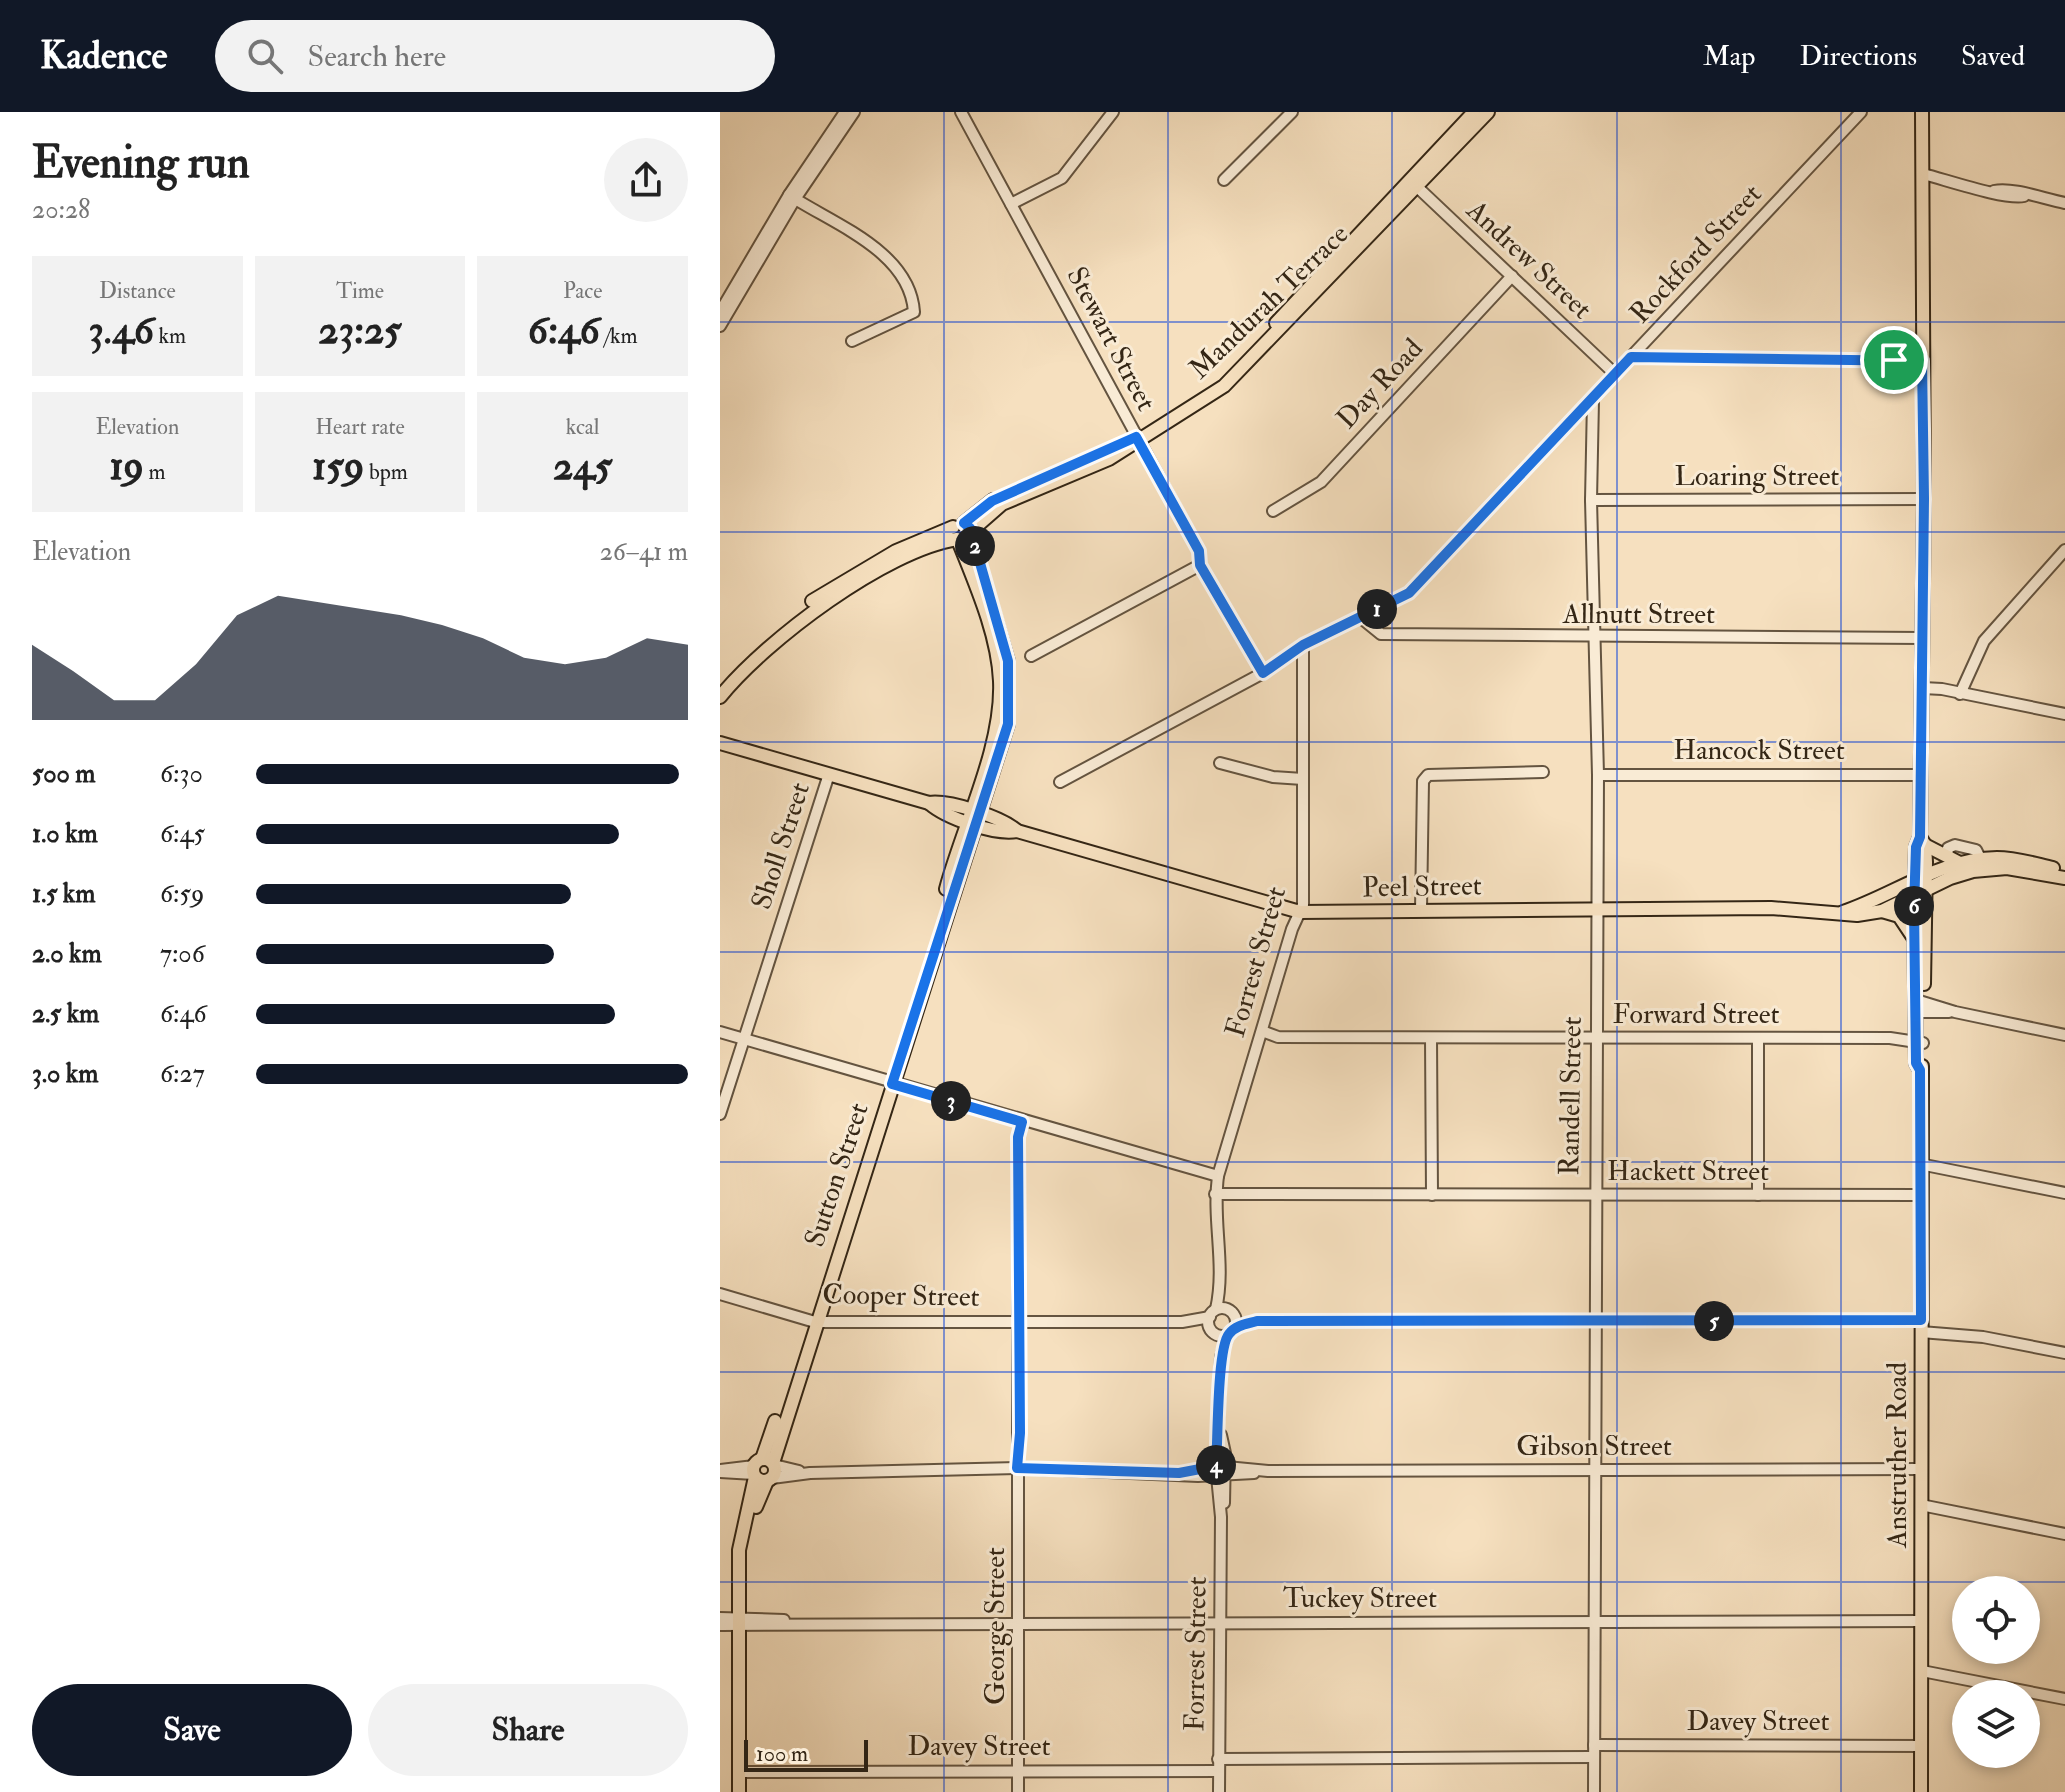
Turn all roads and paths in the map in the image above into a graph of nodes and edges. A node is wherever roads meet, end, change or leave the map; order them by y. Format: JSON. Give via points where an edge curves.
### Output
{"nodes":[{"id":1,"x":845,"y":112,"type":"edge"},
{"id":2,"x":854,"y":112,"type":"edge"},
{"id":3,"x":961,"y":112,"type":"edge"},
{"id":4,"x":1113,"y":112,"type":"edge"},
{"id":5,"x":1292,"y":112,"type":"edge"},
{"id":6,"x":1474,"y":112,"type":"edge"},
{"id":7,"x":1488,"y":112,"type":"edge"},
{"id":8,"x":1861,"y":112,"type":"edge"},
{"id":9,"x":1922,"y":114,"type":"edge"},
{"id":10,"x":1923,"y":174,"type":"junction"},
{"id":11,"x":1224,"y":180,"type":"dead end"},
{"id":12,"x":1413,"y":184,"type":"junction"},
{"id":13,"x":792,"y":197,"type":"junction"},
{"id":14,"x":2065,"y":203,"type":"edge"},
{"id":15,"x":1011,"y":204,"type":"junction"},
{"id":16,"x":1512,"y":276,"type":"junction"},
{"id":17,"x":721,"y":320,"type":"edge"},
{"id":18,"x":852,"y":341,"type":"dead end"},
{"id":19,"x":1631,"y":357,"type":"junction"},
{"id":20,"x":1922,"y":361,"type":"junction"},
{"id":21,"x":1615,"y":374,"type":"junction"},
{"id":22,"x":1593,"y":400,"type":"junction"},
{"id":23,"x":1137,"y":440,"type":"junction"},
{"id":24,"x":1924,"y":499,"type":"junction"},
{"id":25,"x":1591,"y":500,"type":"junction"},
{"id":26,"x":1273,"y":511,"type":"dead end"},
{"id":27,"x":962,"y":532,"type":"junction"},
{"id":28,"x":2065,"y":550,"type":"edge"},
{"id":29,"x":1200,"y":565,"type":"junction"},
{"id":30,"x":1360,"y":617,"type":"junction"},
{"id":31,"x":1593,"y":638,"type":"junction"},
{"id":32,"x":1923,"y":638,"type":"junction"},
{"id":33,"x":1303,"y":645,"type":"junction"},
{"id":34,"x":1031,"y":656,"type":"dead end"},
{"id":35,"x":1263,"y":673,"type":"junction"},
{"id":36,"x":720,"y":684,"type":"edge"},
{"id":37,"x":1923,"y":692,"type":"junction"},
{"id":38,"x":1960,"y":694,"type":"junction"},
{"id":39,"x":720,"y":697,"type":"edge"},
{"id":40,"x":2065,"y":714,"type":"edge"},
{"id":41,"x":720,"y":733,"type":"edge"},
{"id":42,"x":720,"y":743,"type":"edge"},
{"id":43,"x":767,"y":756,"type":"junction"},
{"id":44,"x":1220,"y":763,"type":"dead end"},
{"id":45,"x":1543,"y":772,"type":"dead end"},
{"id":46,"x":829,"y":774,"type":"junction"},
{"id":47,"x":1598,"y":775,"type":"junction"},
{"id":48,"x":1919,"y":775,"type":"junction"},
{"id":49,"x":1303,"y":779,"type":"junction"},
{"id":50,"x":1060,"y":782,"type":"dead end"},
{"id":51,"x":974,"y":817,"type":"junction"},
{"id":52,"x":1923,"y":841,"type":"junction"},
{"id":53,"x":1947,"y":855,"type":"dead end"},
{"id":54,"x":1980,"y":858,"type":"junction"},
{"id":55,"x":1959,"y":862,"type":"junction"},
{"id":56,"x":2065,"y":871,"type":"edge"},
{"id":57,"x":2065,"y":878,"type":"edge"},
{"id":58,"x":1921,"y":879,"type":"junction"},
{"id":59,"x":1921,"y":893,"type":"junction"},
{"id":60,"x":1596,"y":909,"type":"junction"},
{"id":61,"x":1421,"y":910,"type":"junction"},
{"id":62,"x":1882,"y":911,"type":"junction"},
{"id":63,"x":1300,"y":912,"type":"junction"},
{"id":64,"x":1840,"y":913,"type":"junction"},
{"id":65,"x":1915,"y":940,"type":"junction"},
{"id":66,"x":1920,"y":1006,"type":"junction"},
{"id":67,"x":1262,"y":1031,"type":"junction"},
{"id":68,"x":720,"y":1032,"type":"edge"},
{"id":69,"x":2065,"y":1035,"type":"edge"},
{"id":70,"x":1596,"y":1037,"type":"junction"},
{"id":71,"x":1431,"y":1038,"type":"junction"},
{"id":72,"x":1758,"y":1038,"type":"junction"},
{"id":73,"x":1920,"y":1039,"type":"junction"},
{"id":74,"x":745,"y":1040,"type":"junction"},
{"id":75,"x":889,"y":1083,"type":"junction"},
{"id":76,"x":720,"y":1114,"type":"edge"},
{"id":77,"x":1022,"y":1122,"type":"junction"},
{"id":78,"x":1920,"y":1164,"type":"junction"},
{"id":79,"x":1218,"y":1176,"type":"junction"},
{"id":80,"x":2065,"y":1193,"type":"edge"},
{"id":81,"x":1215,"y":1194,"type":"junction"},
{"id":82,"x":1594,"y":1194,"type":"junction"},
{"id":83,"x":1432,"y":1195,"type":"junction"},
{"id":84,"x":1758,"y":1195,"type":"junction"},
{"id":85,"x":1920,"y":1195,"type":"junction"},
{"id":86,"x":1221,"y":1287,"type":"junction"},
{"id":87,"x":720,"y":1294,"type":"edge"},
{"id":88,"x":1231,"y":1311,"type":"junction"},
{"id":89,"x":812,"y":1320,"type":"junction"},
{"id":90,"x":1019,"y":1321,"type":"junction"},
{"id":91,"x":1212,"y":1321,"type":"junction"},
{"id":92,"x":1257,"y":1321,"type":"junction"},
{"id":93,"x":1594,"y":1321,"type":"junction"},
{"id":94,"x":1921,"y":1326,"type":"junction"},
{"id":95,"x":1231,"y":1330,"type":"junction"},
{"id":96,"x":2065,"y":1353,"type":"edge"},
{"id":97,"x":1221,"y":1357,"type":"junction"},
{"id":98,"x":1921,"y":1469,"type":"junction"},
{"id":99,"x":764,"y":1470,"type":"junction"},
{"id":100,"x":1594,"y":1470,"type":"junction"},
{"id":101,"x":720,"y":1471,"type":"edge"},
{"id":102,"x":1221,"y":1471,"type":"junction"},
{"id":103,"x":1021,"y":1472,"type":"junction"},
{"id":104,"x":1921,"y":1505,"type":"junction"},
{"id":105,"x":2065,"y":1534,"type":"edge"},
{"id":106,"x":720,"y":1618,"type":"edge"},
{"id":107,"x":1922,"y":1621,"type":"junction"},
{"id":108,"x":742,"y":1622,"type":"junction"},
{"id":109,"x":1019,"y":1622,"type":"junction"},
{"id":110,"x":1220,"y":1622,"type":"junction"},
{"id":111,"x":1594,"y":1622,"type":"junction"},
{"id":112,"x":720,"y":1625,"type":"edge"},
{"id":113,"x":1922,"y":1671,"type":"junction"},
{"id":114,"x":2065,"y":1699,"type":"edge"},
{"id":115,"x":1922,"y":1746,"type":"junction"},
{"id":116,"x":1594,"y":1751,"type":"junction"},
{"id":117,"x":1218,"y":1765,"type":"junction"},
{"id":118,"x":1018,"y":1769,"type":"junction"},
{"id":119,"x":743,"y":1772,"type":"junction"},
{"id":120,"x":739,"y":1792,"type":"edge"},
{"id":121,"x":747,"y":1792,"type":"edge"},
{"id":122,"x":1018,"y":1792,"type":"edge"},
{"id":123,"x":1219,"y":1792,"type":"edge"},
{"id":124,"x":1594,"y":1792,"type":"edge"},
{"id":125,"x":1921,"y":1792,"type":"edge"}],
"edges":[{"from":1,"to":13,"type":"street"},
{"from":2,"to":13,"type":"street"},
{"from":3,"to":15,"type":"street","name":"Stewart Street"},
{"from":4,"to":15,"type":"street","via":[[1062,178]]},
{"from":5,"to":11,"type":"street"},
{"from":6,"to":12,"type":"main road","name":"Mandurah Terrace"},
{"from":7,"to":12,"type":"main road","name":"Mandurah Terrace"},
{"from":8,"to":19,"type":"street","name":"Rockford Street"},
{"from":9,"to":10,"type":"main road","name":"Anstruther Road"},
{"from":10,"to":14,"type":"street","via":[[2008,198]]},
{"from":10,"to":20,"type":"main road","name":"Anstruther Road"},
{"from":12,"to":16,"type":"street","name":"Andrew Street"},
{"from":12,"to":23,"type":"main road","name":"Mandurah Terrace","via":[[1230,373]]},
{"from":13,"to":17,"type":"street"},
{"from":13,"to":18,"type":"street","via":[[868,244],[898,270],[913,301],[914,312]]},
{"from":15,"to":23,"type":"street","name":"Stewart Street"},
{"from":16,"to":21,"type":"street","name":"Andrew Street"},
{"from":16,"to":26,"type":"street","name":"Day Road","via":[[1321,482]]},
{"from":19,"to":20,"type":"street"},
{"from":19,"to":21,"type":"street","name":"Rockford Street"},
{"from":20,"to":24,"type":"main road","name":"Anstruther Road"},
{"from":21,"to":22,"type":"street","name":"Rockford Street"},
{"from":22,"to":25,"type":"street","name":"Randell Street"},
{"from":22,"to":30,"type":"street","name":"Rockford Street","via":[[1409,593]]},
{"from":23,"to":27,"type":"main road","name":"Mandurah Terrace","via":[[992,501]]},
{"from":23,"to":29,"type":"street","name":"Stewart Street","via":[[1199,551]]},
{"from":24,"to":25,"type":"street","name":"Loaring Street"},
{"from":24,"to":32,"type":"main road","name":"Anstruther Road"},
{"from":25,"to":31,"type":"street","name":"Randell Street"},
{"from":27,"to":36,"type":"main road","name":"Mandurah Terrace","via":[[896,551],[815,599]]},
{"from":27,"to":39,"type":"main road","name":"Mandurah Terrace","via":[[823,603]]},
{"from":27,"to":51,"type":"main road","name":"Sutton Street","via":[[1008,661],[1011,704]]},
{"from":28,"to":38,"type":"street","via":[[1984,641]]},
{"from":29,"to":34,"type":"street"},
{"from":29,"to":35,"type":"street","name":"Stewart Street"},
{"from":30,"to":31,"type":"street","name":"Allnutt Street","via":[[1381,634]]},
{"from":30,"to":33,"type":"street","name":"Rockford Street"},
{"from":31,"to":32,"type":"street","name":"Allnutt Street"},
{"from":31,"to":47,"type":"street","name":"Randell Street"},
{"from":32,"to":37,"type":"main road","name":"Anstruther Road"},
{"from":33,"to":35,"type":"street","name":"Rockford Street"},
{"from":33,"to":49,"type":"street","name":"Forrest Street"},
{"from":35,"to":50,"type":"street","name":"Rockford Street"},
{"from":37,"to":38,"type":"street"},
{"from":37,"to":48,"type":"main road","name":"Anstruther Road"},
{"from":38,"to":40,"type":"street"},
{"from":41,"to":43,"type":"main road","name":"Peel Street"},
{"from":42,"to":43,"type":"main road","name":"Peel Street"},
{"from":43,"to":46,"type":"main road","name":"Peel Street"},
{"from":44,"to":49,"type":"street"},
{"from":45,"to":61,"type":"street","via":[[1428,775],[1423,781]]},
{"from":46,"to":51,"type":"main road","name":"Peel Street","via":[[939,802]]},
{"from":46,"to":74,"type":"street","name":"Sholl Street"},
{"from":47,"to":48,"type":"street","name":"Hancock Street"},
{"from":47,"to":60,"type":"street","name":"Randell Street"},
{"from":48,"to":52,"type":"main road","name":"Anstruther Road"},
{"from":49,"to":63,"type":"street","name":"Forrest Street"},
{"from":51,"to":63,"type":"main road","name":"Peel Street","via":[[1007,833],[1017,831]]},
{"from":51,"to":75,"type":"main road","name":"Sutton Street"},
{"from":52,"to":55,"type":"main road"},
{"from":52,"to":58,"type":"main road","name":"Anstruther Road","via":[[1916,847]]},
{"from":53,"to":54,"type":"street","via":[[1957,845],[1976,850]]},
{"from":54,"to":55,"type":"main road","name":"Peel Street"},
{"from":54,"to":56,"type":"main road","name":"Peel Street","via":[[2015,859]]},
{"from":55,"to":58,"type":"main road","name":"Peel Street"},
{"from":57,"to":59,"type":"main road","name":"Peel Street","via":[[1992,869],[1950,878]]},
{"from":58,"to":59,"type":"main road","name":"Anstruther Road"},
{"from":58,"to":64,"type":"main road","name":"Peel Street"},
{"from":59,"to":62,"type":"main road","name":"Peel Street"},
{"from":59,"to":65,"type":"main road","name":"Anstruther Road"},
{"from":59,"to":66,"type":"main road","name":"Anstruther Road"},
{"from":60,"to":61,"type":"main road","name":"Peel Street"},
{"from":60,"to":64,"type":"main road","name":"Peel Street"},
{"from":60,"to":70,"type":"street","name":"Randell Street"},
{"from":61,"to":63,"type":"main road","name":"Peel Street"},
{"from":62,"to":64,"type":"main road","name":"Peel Street"},
{"from":62,"to":65,"type":"main road","via":[[1899,916]]},
{"from":63,"to":67,"type":"street","name":"Forrest Street"},
{"from":65,"to":66,"type":"main road","name":"Anstruther Road"},
{"from":66,"to":69,"type":"street"},
{"from":66,"to":73,"type":"main road","name":"Anstruther Road"},
{"from":67,"to":71,"type":"street","name":"Forward Street","via":[[1278,1037]]},
{"from":67,"to":79,"type":"street","name":"Forrest Street"},
{"from":68,"to":74,"type":"street"},
{"from":70,"to":71,"type":"street","name":"Forward Street"},
{"from":70,"to":72,"type":"street","name":"Forward Street"},
{"from":70,"to":82,"type":"street","name":"Randell Street"},
{"from":71,"to":83,"type":"street"},
{"from":72,"to":73,"type":"street","name":"Forward Street"},
{"from":72,"to":84,"type":"street"},
{"from":73,"to":78,"type":"main road","name":"Anstruther Road"},
{"from":74,"to":75,"type":"street"},
{"from":74,"to":76,"type":"street","name":"Sholl Street"},
{"from":75,"to":77,"type":"street"},
{"from":75,"to":89,"type":"main road","name":"Sutton Street"},
{"from":77,"to":79,"type":"street"},
{"from":77,"to":90,"type":"street","name":"George Street"},
{"from":78,"to":80,"type":"street"},
{"from":78,"to":85,"type":"main road","name":"Anstruther Road"},
{"from":79,"to":81,"type":"street","name":"Forrest Street"},
{"from":81,"to":83,"type":"street","name":"Hackett Street"},
{"from":81,"to":86,"type":"street","name":"Forrest Street"},
{"from":82,"to":83,"type":"street","name":"Hackett Street"},
{"from":82,"to":84,"type":"street","name":"Hackett Street"},
{"from":82,"to":93,"type":"street","name":"Randell Street"},
{"from":84,"to":85,"type":"street","name":"Hackett Street"},
{"from":85,"to":94,"type":"main road","name":"Anstruther Road"},
{"from":86,"to":88,"type":"street","name":"Forrest Street"},
{"from":86,"to":91,"type":"street","name":"Forrest Street"},
{"from":87,"to":89,"type":"street","name":"Cooper Street"},
{"from":88,"to":91,"type":"street"},
{"from":88,"to":92,"type":"street"},
{"from":88,"to":95,"type":"street","name":"Forrest Street"},
{"from":89,"to":90,"type":"street","name":"Cooper Street"},
{"from":89,"to":99,"type":"main road","name":"Sutton Street"},
{"from":90,"to":91,"type":"street","name":"Cooper Street"},
{"from":90,"to":103,"type":"street","name":"George Street"},
{"from":91,"to":95,"type":"street"},
{"from":91,"to":97,"type":"street","name":"Forrest Street"},
{"from":92,"to":93,"type":"street"},
{"from":92,"to":95,"type":"street"},
{"from":93,"to":94,"type":"street"},
{"from":93,"to":100,"type":"street","name":"Randell Street"},
{"from":94,"to":96,"type":"street"},
{"from":94,"to":98,"type":"main road","name":"Anstruther Road"},
{"from":95,"to":97,"type":"street","name":"Forrest Street"},
{"from":97,"to":102,"type":"street","name":"Forrest Street"},
{"from":98,"to":100,"type":"street","name":"Gibson Street"},
{"from":98,"to":104,"type":"main road","name":"Anstruther Road"},
{"from":99,"to":101,"type":"street","name":"Gibson Street"},
{"from":99,"to":103,"type":"street","name":"Gibson Street"},
{"from":99,"to":108,"type":"main road","name":"Sutton Street","via":[[747,1537]]},
{"from":100,"to":102,"type":"street","name":"Gibson Street"},
{"from":100,"to":111,"type":"street","name":"Randell Street"},
{"from":102,"to":103,"type":"street","name":"Gibson Street"},
{"from":102,"to":110,"type":"street","name":"Forrest Street"},
{"from":103,"to":109,"type":"street","name":"George Street"},
{"from":104,"to":105,"type":"street"},
{"from":104,"to":107,"type":"main road","name":"Anstruther Road"},
{"from":106,"to":108,"type":"street","name":"Tuckey Street"},
{"from":107,"to":111,"type":"street","name":"Tuckey Street"},
{"from":107,"to":113,"type":"main road","name":"Anstruther Road"},
{"from":108,"to":109,"type":"street","name":"Tuckey Street"},
{"from":108,"to":112,"type":"street","name":"Tuckey Street"},
{"from":108,"to":119,"type":"main road","name":"Sutton Street"},
{"from":109,"to":110,"type":"street","name":"Tuckey Street"},
{"from":109,"to":118,"type":"street","name":"George Street"},
{"from":110,"to":111,"type":"street","name":"Tuckey Street"},
{"from":110,"to":117,"type":"street","name":"Forrest Street"},
{"from":111,"to":116,"type":"street","name":"Randell Street"},
{"from":113,"to":114,"type":"street"},
{"from":113,"to":115,"type":"main road","name":"Anstruther Road"},
{"from":115,"to":116,"type":"street","name":"Davey Street"},
{"from":115,"to":125,"type":"main road","name":"Anstruther Road"},
{"from":116,"to":117,"type":"street","name":"Davey Street"},
{"from":116,"to":124,"type":"street","name":"Randell Street"},
{"from":117,"to":118,"type":"street","name":"Davey Street"},
{"from":117,"to":123,"type":"street","name":"Forrest Street"},
{"from":118,"to":119,"type":"street","name":"Davey Street"},
{"from":118,"to":122,"type":"street","name":"George Street"},
{"from":119,"to":120,"type":"main road","name":"Sutton Street"},
{"from":119,"to":121,"type":"main road","name":"Sutton Street"}]}
